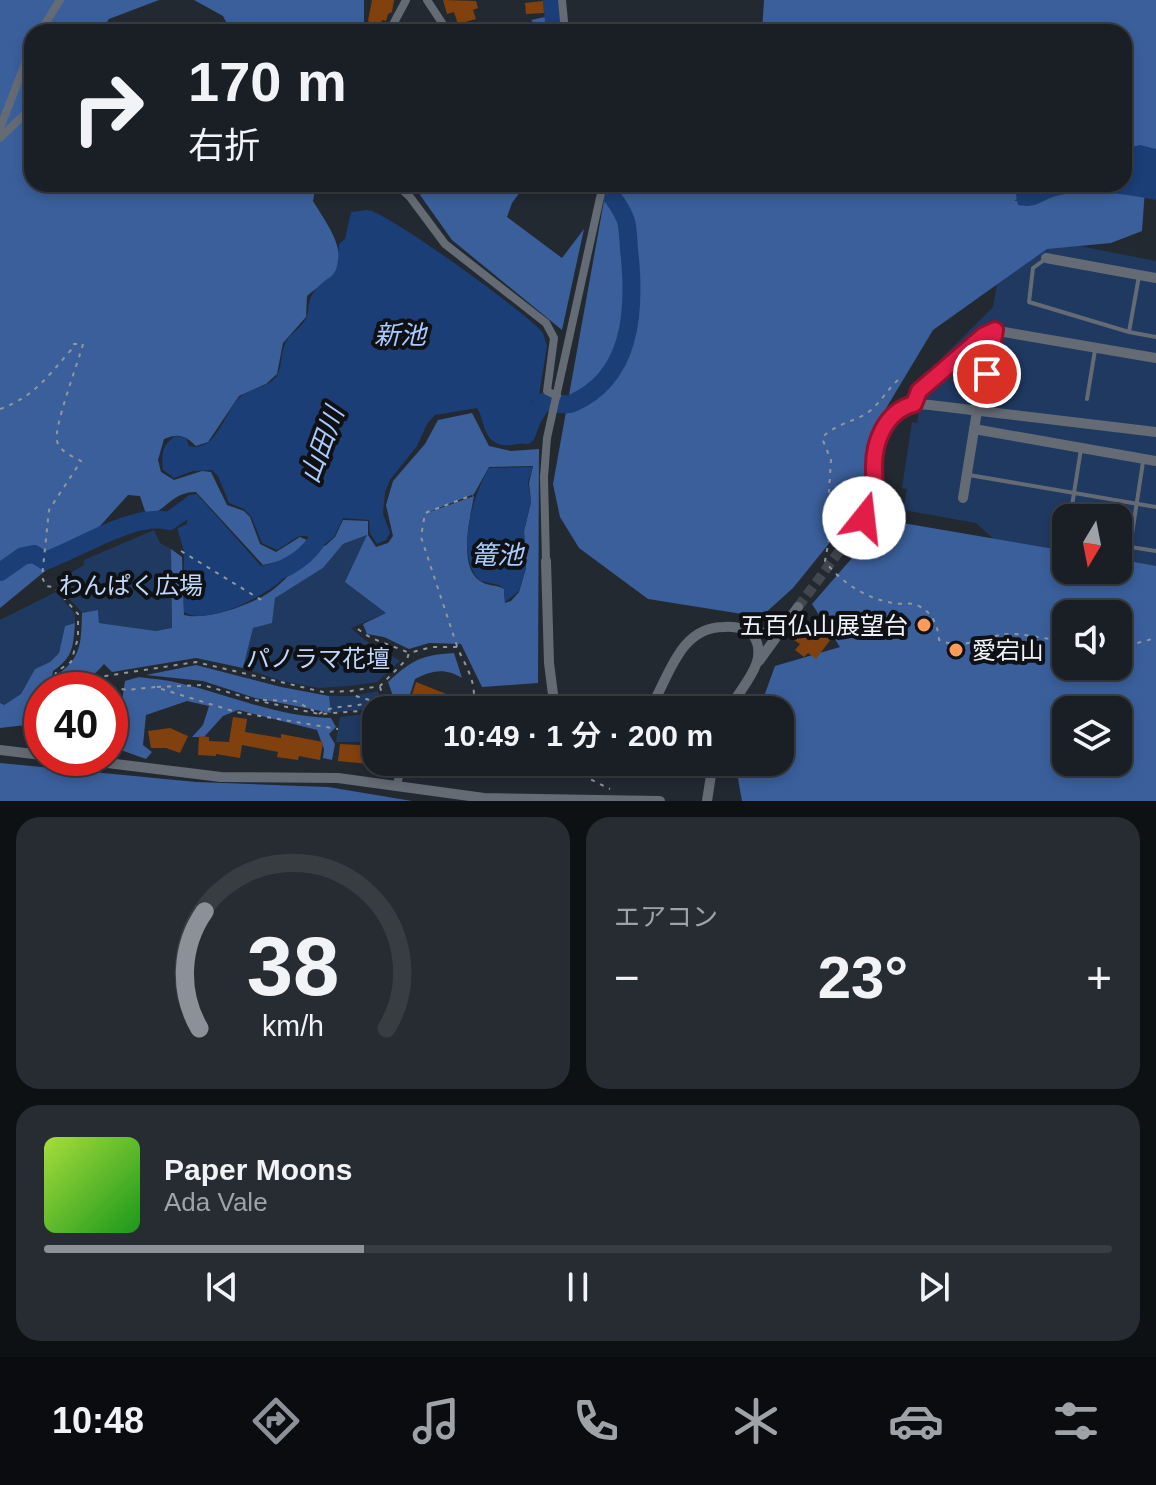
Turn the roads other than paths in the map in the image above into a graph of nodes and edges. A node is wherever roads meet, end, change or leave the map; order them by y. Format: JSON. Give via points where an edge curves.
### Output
{"nodes":[{"id":1,"x":60,"y":0,"type":"edge"},
{"id":2,"x":406,"y":0,"type":"edge"},
{"id":3,"x":427,"y":0,"type":"edge"},
{"id":4,"x":562,"y":0,"type":"edge"},
{"id":5,"x":45,"y":24,"type":"edge"},
{"id":6,"x":393,"y":24,"type":"edge"},
{"id":7,"x":443,"y":24,"type":"edge"},
{"id":8,"x":564,"y":24,"type":"edge"},
{"id":9,"x":24,"y":66,"type":"edge"},
{"id":10,"x":24,"y":115,"type":"edge"},
{"id":11,"x":0,"y":128,"type":"edge"},
{"id":12,"x":0,"y":138,"type":"edge"},
{"id":13,"x":405,"y":192,"type":"edge"},
{"id":14,"x":601,"y":192,"type":"edge"},
{"id":15,"x":1046,"y":258,"type":"joint"},
{"id":16,"x":1139,"y":275,"type":"junction"},
{"id":17,"x":1156,"y":278,"type":"edge"},
{"id":18,"x":995,"y":330,"type":"junction"},
{"id":19,"x":1129,"y":332,"type":"junction"},
{"id":20,"x":1156,"y":337,"type":"edge"},
{"id":21,"x":1095,"y":348,"type":"junction"},
{"id":22,"x":1156,"y":358,"type":"edge"},
{"id":23,"x":557,"y":396,"type":"junction"},
{"id":24,"x":983,"y":396,"type":"dead end"},
{"id":25,"x":1087,"y":399,"type":"dead end"},
{"id":26,"x":914,"y":404,"type":"junction"},
{"id":27,"x":977,"y":411,"type":"junction"},
{"id":28,"x":974,"y":429,"type":"junction"},
{"id":29,"x":1156,"y":432,"type":"edge"},
{"id":30,"x":1081,"y":448,"type":"junction"},
{"id":31,"x":1143,"y":459,"type":"junction"},
{"id":32,"x":1156,"y":461,"type":"edge"},
{"id":33,"x":967,"y":474,"type":"junction"},
{"id":34,"x":1074,"y":493,"type":"junction"},
{"id":35,"x":963,"y":498,"type":"dead end"},
{"id":36,"x":1072,"y":504,"type":"edge"},
{"id":37,"x":1136,"y":504,"type":"junction"},
{"id":38,"x":1156,"y":507,"type":"edge"},
{"id":39,"x":864,"y":518,"type":"tunnel mouth"},
{"id":40,"x":1132,"y":533,"type":"edge"},
{"id":41,"x":1132,"y":547,"type":"edge"},
{"id":42,"x":1156,"y":551,"type":"edge"},
{"id":43,"x":546,"y":561,"type":"joint"},
{"id":44,"x":798,"y":607,"type":"tunnel mouth"},
{"id":45,"x":785,"y":625,"type":"junction"},
{"id":46,"x":742,"y":629,"type":"junction"},
{"id":47,"x":758,"y":663,"type":"junction"},
{"id":48,"x":553,"y":696,"type":"edge"},
{"id":49,"x":656,"y":696,"type":"edge"},
{"id":50,"x":738,"y":696,"type":"edge"},
{"id":51,"x":0,"y":750,"type":"edge"},
{"id":52,"x":24,"y":753,"type":"edge"},
{"id":53,"x":128,"y":766,"type":"edge"},
{"id":54,"x":399,"y":776,"type":"edge"},
{"id":55,"x":711,"y":776,"type":"edge"},
{"id":56,"x":397,"y":784,"type":"junction"},
{"id":57,"x":660,"y":801,"type":"edge"},
{"id":58,"x":707,"y":801,"type":"edge"}],
"edges":[{"from":1,"to":5,"type":"street"},
{"from":2,"to":6,"type":"street"},
{"from":3,"to":7,"type":"street"},
{"from":4,"to":8,"type":"street"},
{"from":9,"to":11,"type":"street"},
{"from":10,"to":12,"type":"street"},
{"from":13,"to":23,"type":"street","via":[[445,244],[546,323],[554,338],[547,391]]},
{"from":14,"to":23,"type":"street"},
{"from":15,"to":16,"type":"street"},
{"from":15,"to":19,"type":"lane","via":[[1033,268],[1029,302]]},
{"from":16,"to":17,"type":"street"},
{"from":16,"to":19,"type":"lane"},
{"from":18,"to":21,"type":"street"},
{"from":18,"to":24,"type":"lane"},
{"from":18,"to":26,"type":"street","via":[[919,391]]},
{"from":19,"to":20,"type":"lane"},
{"from":21,"to":22,"type":"street"},
{"from":21,"to":25,"type":"lane"},
{"from":23,"to":43,"type":"street","via":[[545,461]]},
{"from":26,"to":27,"type":"street"},
{"from":26,"to":39,"type":"street","via":[[895,412],[880,437],[874,459],[875,501]]},
{"from":27,"to":28,"type":"street"},
{"from":27,"to":29,"type":"street"},
{"from":28,"to":30,"type":"street"},
{"from":28,"to":33,"type":"street"},
{"from":30,"to":31,"type":"street"},
{"from":30,"to":34,"type":"lane"},
{"from":31,"to":32,"type":"street"},
{"from":31,"to":37,"type":"lane"},
{"from":33,"to":34,"type":"lane"},
{"from":33,"to":35,"type":"street"},
{"from":34,"to":36,"type":"lane"},
{"from":34,"to":37,"type":"lane"},
{"from":37,"to":38,"type":"lane"},
{"from":37,"to":40,"type":"lane"},
{"from":41,"to":42,"type":"lane"},
{"from":43,"to":48,"type":"street"},
{"from":44,"to":45,"type":"street"},
{"from":45,"to":46,"type":"street","via":[[775,632]]},
{"from":45,"to":47,"type":"street"},
{"from":46,"to":47,"type":"street","via":[[756,639]]},
{"from":46,"to":49,"type":"street","via":[[714,627],[687,642]]},
{"from":47,"to":50,"type":"street"},
{"from":51,"to":52,"type":"street"},
{"from":53,"to":56,"type":"street","via":[[221,777]]},
{"from":54,"to":56,"type":"street"},
{"from":55,"to":58,"type":"street"},
{"from":56,"to":57,"type":"street","via":[[484,798]]}]}
